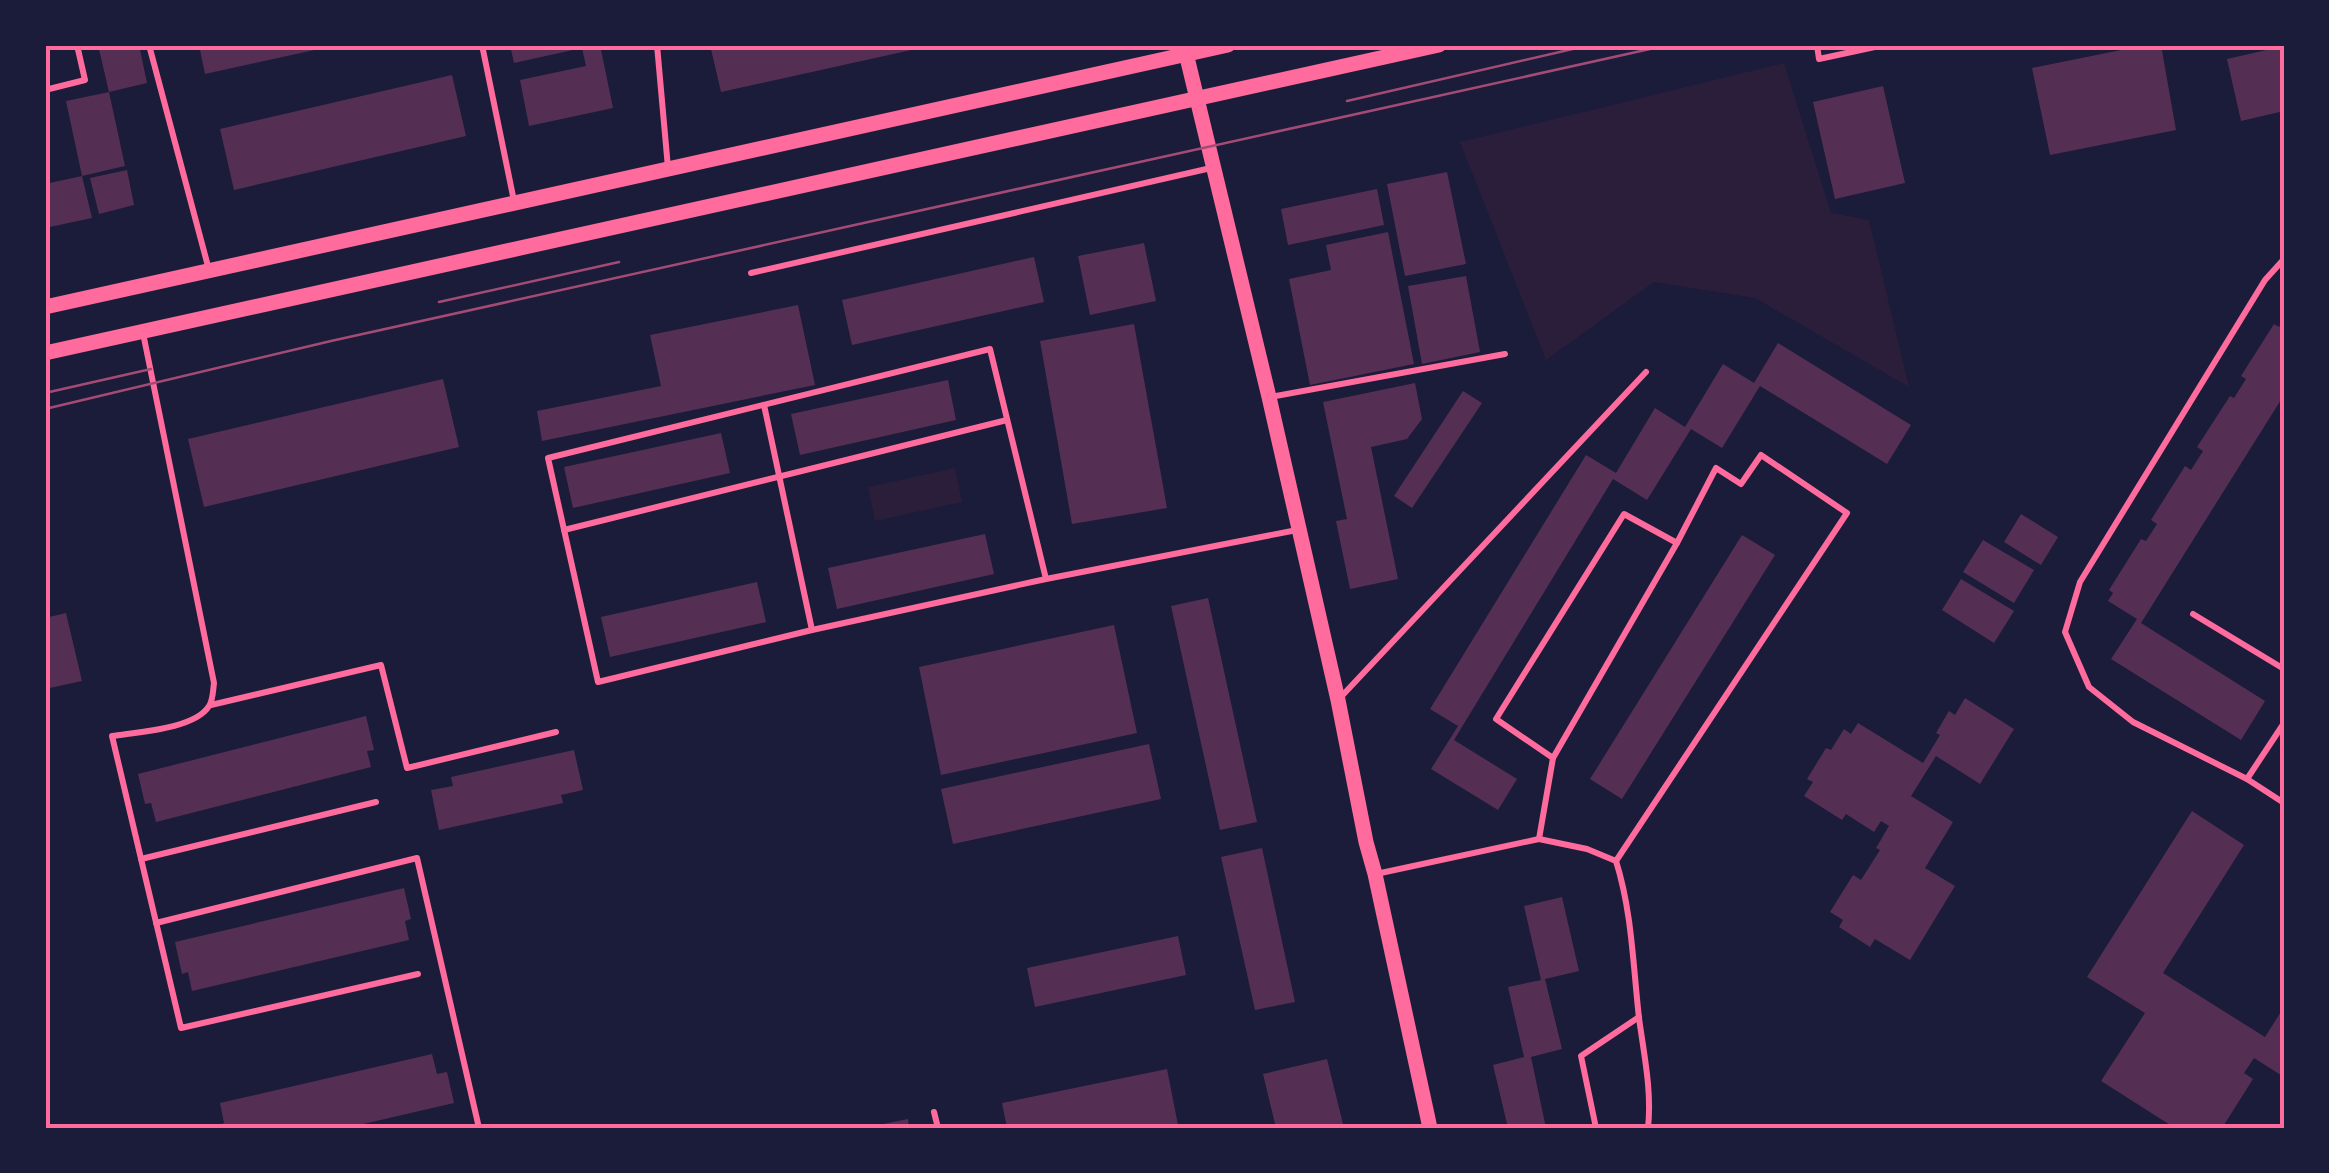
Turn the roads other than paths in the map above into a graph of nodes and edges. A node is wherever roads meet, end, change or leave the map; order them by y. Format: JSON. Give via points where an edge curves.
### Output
{"nodes":[{"id":1,"x":77,"y":45,"type":"edge"},
{"id":2,"x":150,"y":45,"type":"edge"},
{"id":3,"x":482,"y":45,"type":"edge"},
{"id":4,"x":658,"y":45,"type":"edge"},
{"id":5,"x":1228,"y":45,"type":"edge"},
{"id":6,"x":1439,"y":45,"type":"edge"},
{"id":7,"x":1817,"y":45,"type":"edge"},
{"id":8,"x":1884,"y":45,"type":"edge"},
{"id":9,"x":1185,"y":50,"type":"edge"},
{"id":10,"x":45,"y":90,"type":"edge"},
{"id":11,"x":1196,"y":98,"type":"junction"},
{"id":12,"x":1212,"y":168,"type":"junction"},
{"id":13,"x":668,"y":169,"type":"junction"},
{"id":14,"x":515,"y":203,"type":"junction"},
{"id":15,"x":2284,"y":258,"type":"edge"},
{"id":16,"x":209,"y":271,"type":"junction"},
{"id":17,"x":751,"y":273,"type":"dead end"},
{"id":18,"x":45,"y":307,"type":"edge"},
{"id":19,"x":143,"y":331,"type":"junction"},
{"id":20,"x":45,"y":353,"type":"edge"},
{"id":21,"x":1506,"y":354,"type":"dead end"},
{"id":22,"x":1646,"y":372,"type":"dead end"},
{"id":23,"x":1269,"y":397,"type":"junction"},
{"id":24,"x":764,"y":405,"type":"junction"},
{"id":25,"x":1007,"y":420,"type":"junction"},
{"id":26,"x":779,"y":477,"type":"junction"},
{"id":27,"x":564,"y":530,"type":"junction"},
{"id":28,"x":1298,"y":530,"type":"junction"},
{"id":29,"x":1677,"y":543,"type":"junction"},
{"id":30,"x":1046,"y":579,"type":"junction"},
{"id":31,"x":2192,"y":614,"type":"dead end"},
{"id":32,"x":812,"y":630,"type":"junction"},
{"id":33,"x":2284,"y":669,"type":"edge"},
{"id":34,"x":1338,"y":700,"type":"junction"},
{"id":35,"x":211,"y":705,"type":"junction"},
{"id":36,"x":2284,"y":723,"type":"edge"},
{"id":37,"x":556,"y":732,"type":"dead end"},
{"id":38,"x":1553,"y":758,"type":"junction"},
{"id":39,"x":2247,"y":779,"type":"junction"},
{"id":40,"x":376,"y":802,"type":"dead end"},
{"id":41,"x":2284,"y":803,"type":"edge"},
{"id":42,"x":1539,"y":839,"type":"junction"},
{"id":43,"x":141,"y":859,"type":"junction"},
{"id":44,"x":1616,"y":862,"type":"junction"},
{"id":45,"x":1375,"y":874,"type":"junction"},
{"id":46,"x":156,"y":923,"type":"junction"},
{"id":47,"x":418,"y":974,"type":"dead end"},
{"id":48,"x":1639,"y":1018,"type":"junction"},
{"id":49,"x":934,"y":1112,"type":"dead end"},
{"id":50,"x":479,"y":1128,"type":"edge"},
{"id":51,"x":938,"y":1128,"type":"edge"},
{"id":52,"x":1430,"y":1128,"type":"edge"},
{"id":53,"x":1596,"y":1128,"type":"edge"},
{"id":54,"x":1648,"y":1128,"type":"edge"}],
"edges":[{"from":1,"to":10,"type":"lane","via":[[85,80]]},
{"from":2,"to":16,"type":"lane"},
{"from":3,"to":14,"type":"lane"},
{"from":4,"to":13,"type":"lane"},
{"from":5,"to":9,"type":"street"},
{"from":6,"to":11,"type":"street"},
{"from":7,"to":8,"type":"lane","via":[[1820,60]]},
{"from":9,"to":11,"type":"street"},
{"from":9,"to":13,"type":"street"},
{"from":11,"to":12,"type":"street"},
{"from":11,"to":19,"type":"street"},
{"from":12,"to":17,"type":"lane"},
{"from":12,"to":23,"type":"street"},
{"from":13,"to":14,"type":"street"},
{"from":14,"to":16,"type":"street"},
{"from":15,"to":39,"type":"lane","via":[[2080,582],[2064,632],[2089,687],[2133,722]]},
{"from":16,"to":18,"type":"street"},
{"from":19,"to":20,"type":"street"},
{"from":19,"to":35,"type":"lane","via":[[214,683]]},
{"from":21,"to":23,"type":"lane"},
{"from":22,"to":34,"type":"lane"},
{"from":23,"to":28,"type":"street"},
{"from":24,"to":25,"type":"lane","via":[[990,349]]},
{"from":24,"to":26,"type":"lane"},
{"from":24,"to":27,"type":"lane","via":[[548,458]]},
{"from":25,"to":26,"type":"lane"},
{"from":25,"to":30,"type":"lane"},
{"from":26,"to":27,"type":"lane"},
{"from":26,"to":32,"type":"lane"},
{"from":27,"to":32,"type":"lane","via":[[598,682]]},
{"from":28,"to":30,"type":"lane"},
{"from":28,"to":34,"type":"street"},
{"from":29,"to":38,"type":"lane"},
{"from":29,"to":38,"type":"lane","via":[[1624,514],[1496,719]]},
{"from":29,"to":44,"type":"lane","via":[[1716,468],[1741,484],[1761,456],[1847,514]]},
{"from":30,"to":32,"type":"lane"},
{"from":31,"to":33,"type":"lane"},
{"from":34,"to":45,"type":"street"},
{"from":35,"to":37,"type":"lane","via":[[381,665],[406,768]]},
{"from":35,"to":43,"type":"lane","via":[[196,720],[112,736]]},
{"from":36,"to":39,"type":"lane"},
{"from":38,"to":42,"type":"lane"},
{"from":39,"to":41,"type":"lane"},
{"from":40,"to":43,"type":"lane"},
{"from":42,"to":44,"type":"lane","via":[[1587,848]]},
{"from":42,"to":45,"type":"lane"},
{"from":43,"to":46,"type":"lane"},
{"from":44,"to":48,"type":"lane","via":[[1626,893]]},
{"from":45,"to":52,"type":"street"},
{"from":46,"to":47,"type":"lane","via":[[181,1028]]},
{"from":46,"to":50,"type":"lane","via":[[417,858]]},
{"from":48,"to":53,"type":"lane","via":[[1581,1056]]},
{"from":48,"to":54,"type":"lane","via":[[1651,1101]]},
{"from":49,"to":51,"type":"lane"}]}
